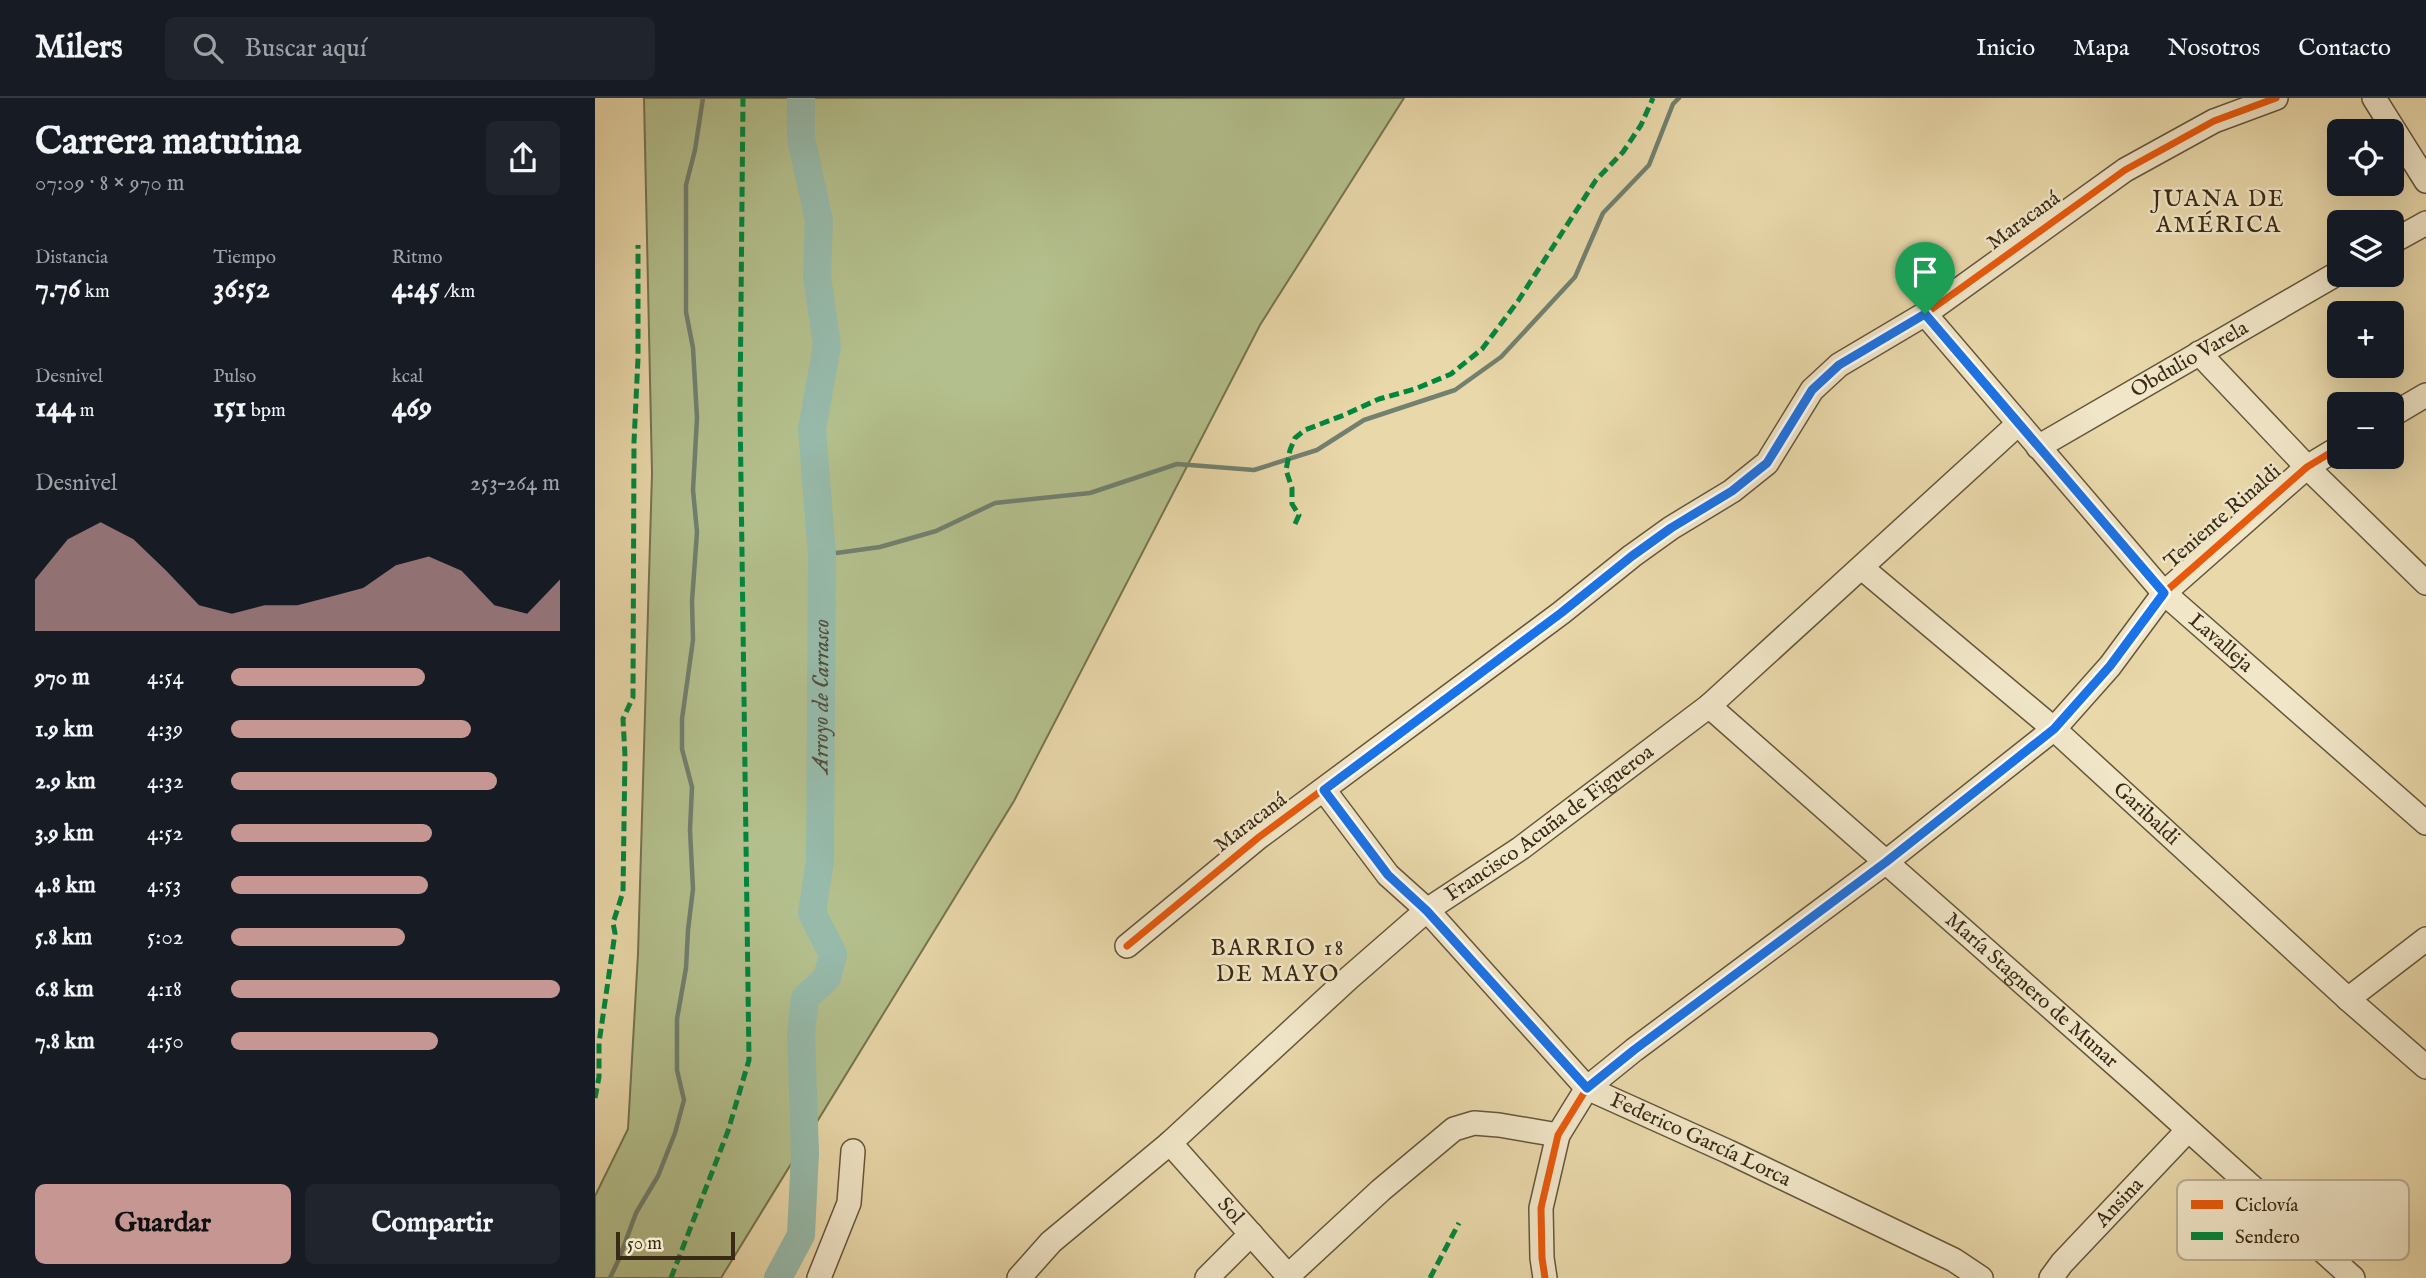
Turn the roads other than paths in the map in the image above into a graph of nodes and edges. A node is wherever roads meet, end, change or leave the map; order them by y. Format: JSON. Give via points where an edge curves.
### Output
{"nodes":[{"id":1,"x":2276,"y":98,"type":"edge"},
{"id":2,"x":2374,"y":98,"type":"edge"},
{"id":3,"x":2426,"y":181,"type":"edge"},
{"id":4,"x":2426,"y":223,"type":"edge"},
{"id":5,"x":2404,"y":235,"type":"edge"},
{"id":6,"x":2327,"y":279,"type":"edge"},
{"id":7,"x":1925,"y":314,"type":"junction"},
{"id":8,"x":2199,"y":353,"type":"junction"},
{"id":9,"x":2426,"y":395,"type":"edge"},
{"id":10,"x":2404,"y":408,"type":"edge"},
{"id":11,"x":2018,"y":424,"type":"junction"},
{"id":12,"x":2038,"y":447,"type":"junction"},
{"id":13,"x":2327,"y":455,"type":"edge"},
{"id":14,"x":2307,"y":467,"type":"junction"},
{"id":15,"x":1862,"y":568,"type":"junction"},
{"id":16,"x":2426,"y":583,"type":"edge"},
{"id":17,"x":2164,"y":593,"type":"junction"},
{"id":18,"x":1709,"y":706,"type":"junction"},
{"id":19,"x":2054,"y":729,"type":"junction"},
{"id":20,"x":1324,"y":790,"type":"junction"},
{"id":21,"x":2426,"y":823,"type":"edge"},
{"id":22,"x":1886,"y":862,"type":"junction"},
{"id":23,"x":1427,"y":911,"type":"junction"},
{"id":24,"x":2426,"y":939,"type":"edge"},
{"id":25,"x":1127,"y":946,"type":"dead end"},
{"id":26,"x":2348,"y":999,"type":"junction"},
{"id":27,"x":2426,"y":1067,"type":"edge"},
{"id":28,"x":1587,"y":1088,"type":"junction"},
{"id":29,"x":2188,"y":1130,"type":"junction"},
{"id":30,"x":1558,"y":1135,"type":"junction"},
{"id":31,"x":1170,"y":1143,"type":"junction"},
{"id":32,"x":853,"y":1151,"type":"dead end"},
{"id":33,"x":2244,"y":1180,"type":"edge"},
{"id":34,"x":1251,"y":1234,"type":"junction"},
{"id":35,"x":2333,"y":1260,"type":"edge"},
{"id":36,"x":1289,"y":1277,"type":"edge"},
{"id":37,"x":819,"y":1278,"type":"edge"},
{"id":38,"x":1019,"y":1278,"type":"edge"},
{"id":39,"x":1207,"y":1278,"type":"edge"},
{"id":40,"x":1545,"y":1278,"type":"edge"},
{"id":41,"x":1981,"y":1278,"type":"edge"},
{"id":42,"x":2051,"y":1278,"type":"edge"},
{"id":43,"x":2353,"y":1278,"type":"edge"}],
"edges":[{"from":1,"to":7,"type":"street","name":"Maracaná","via":[[2214,121],[2126,170]]},
{"from":2,"to":3,"type":"street"},
{"from":4,"to":5,"type":"street"},
{"from":6,"to":8,"type":"street","name":"Obdulio Varela"},
{"from":7,"to":11,"type":"street","name":"Lavalleja"},
{"from":7,"to":20,"type":"street","name":"Maracaná","via":[[1839,365],[1812,390],[1767,463],[1741,484],[1632,556]]},
{"from":8,"to":12,"type":"street","name":"Obdulio Varela"},
{"from":8,"to":14,"type":"street"},
{"from":9,"to":10,"type":"street"},
{"from":11,"to":12,"type":"street","name":"Lavalleja"},
{"from":11,"to":15,"type":"street","name":"Francisco Acuña de Figueroa"},
{"from":12,"to":17,"type":"street","name":"Lavalleja"},
{"from":13,"to":14,"type":"street","name":"Teniente Rinaldi"},
{"from":14,"to":16,"type":"street"},
{"from":14,"to":17,"type":"street","name":"Teniente Rinaldi"},
{"from":15,"to":18,"type":"street","name":"Francisco Acuña de Figueroa"},
{"from":15,"to":19,"type":"street","name":"Garibaldi"},
{"from":17,"to":19,"type":"street","name":"Teniente Rinaldi","via":[[2110,666]]},
{"from":17,"to":21,"type":"street","name":"Lavalleja"},
{"from":18,"to":22,"type":"street","name":"María Stagnero de Munar"},
{"from":18,"to":23,"type":"street","name":"Francisco Acuña de Figueroa","via":[[1521,848]]},
{"from":19,"to":22,"type":"street","name":"Teniente Rinaldi"},
{"from":19,"to":26,"type":"street","name":"Garibaldi"},
{"from":20,"to":23,"type":"street","name":"Federico García Lorca","via":[[1388,875]]},
{"from":20,"to":25,"type":"street","name":"Maracaná","via":[[1259,837]]},
{"from":22,"to":28,"type":"street","name":"Teniente Rinaldi"},
{"from":22,"to":29,"type":"street","name":"María Stagnero de Munar"},
{"from":23,"to":28,"type":"street","name":"Federico García Lorca"},
{"from":23,"to":31,"type":"street","name":"Francisco Acuña de Figueroa"},
{"from":24,"to":26,"type":"street"},
{"from":26,"to":27,"type":"street","name":"Garibaldi"},
{"from":28,"to":30,"type":"street","name":"Teniente Rinaldi"},
{"from":28,"to":41,"type":"street","name":"Federico García Lorca","via":[[1917,1242]]},
{"from":29,"to":33,"type":"street","name":"María Stagnero de Munar"},
{"from":29,"to":42,"type":"street","name":"Ansina"},
{"from":30,"to":36,"type":"street","via":[[1473,1123],[1454,1129]]},
{"from":30,"to":40,"type":"street","name":"Teniente Rinaldi","via":[[1541,1208]]},
{"from":31,"to":34,"type":"street","name":"Sol"},
{"from":31,"to":38,"type":"street","name":"Francisco Acuña de Figueroa","via":[[1051,1242]]},
{"from":32,"to":37,"type":"street","via":[[849,1203]]},
{"from":34,"to":36,"type":"street","name":"Sol"},
{"from":34,"to":39,"type":"street"},
{"from":35,"to":43,"type":"street","name":"María Stagnero de Munar"}]}
